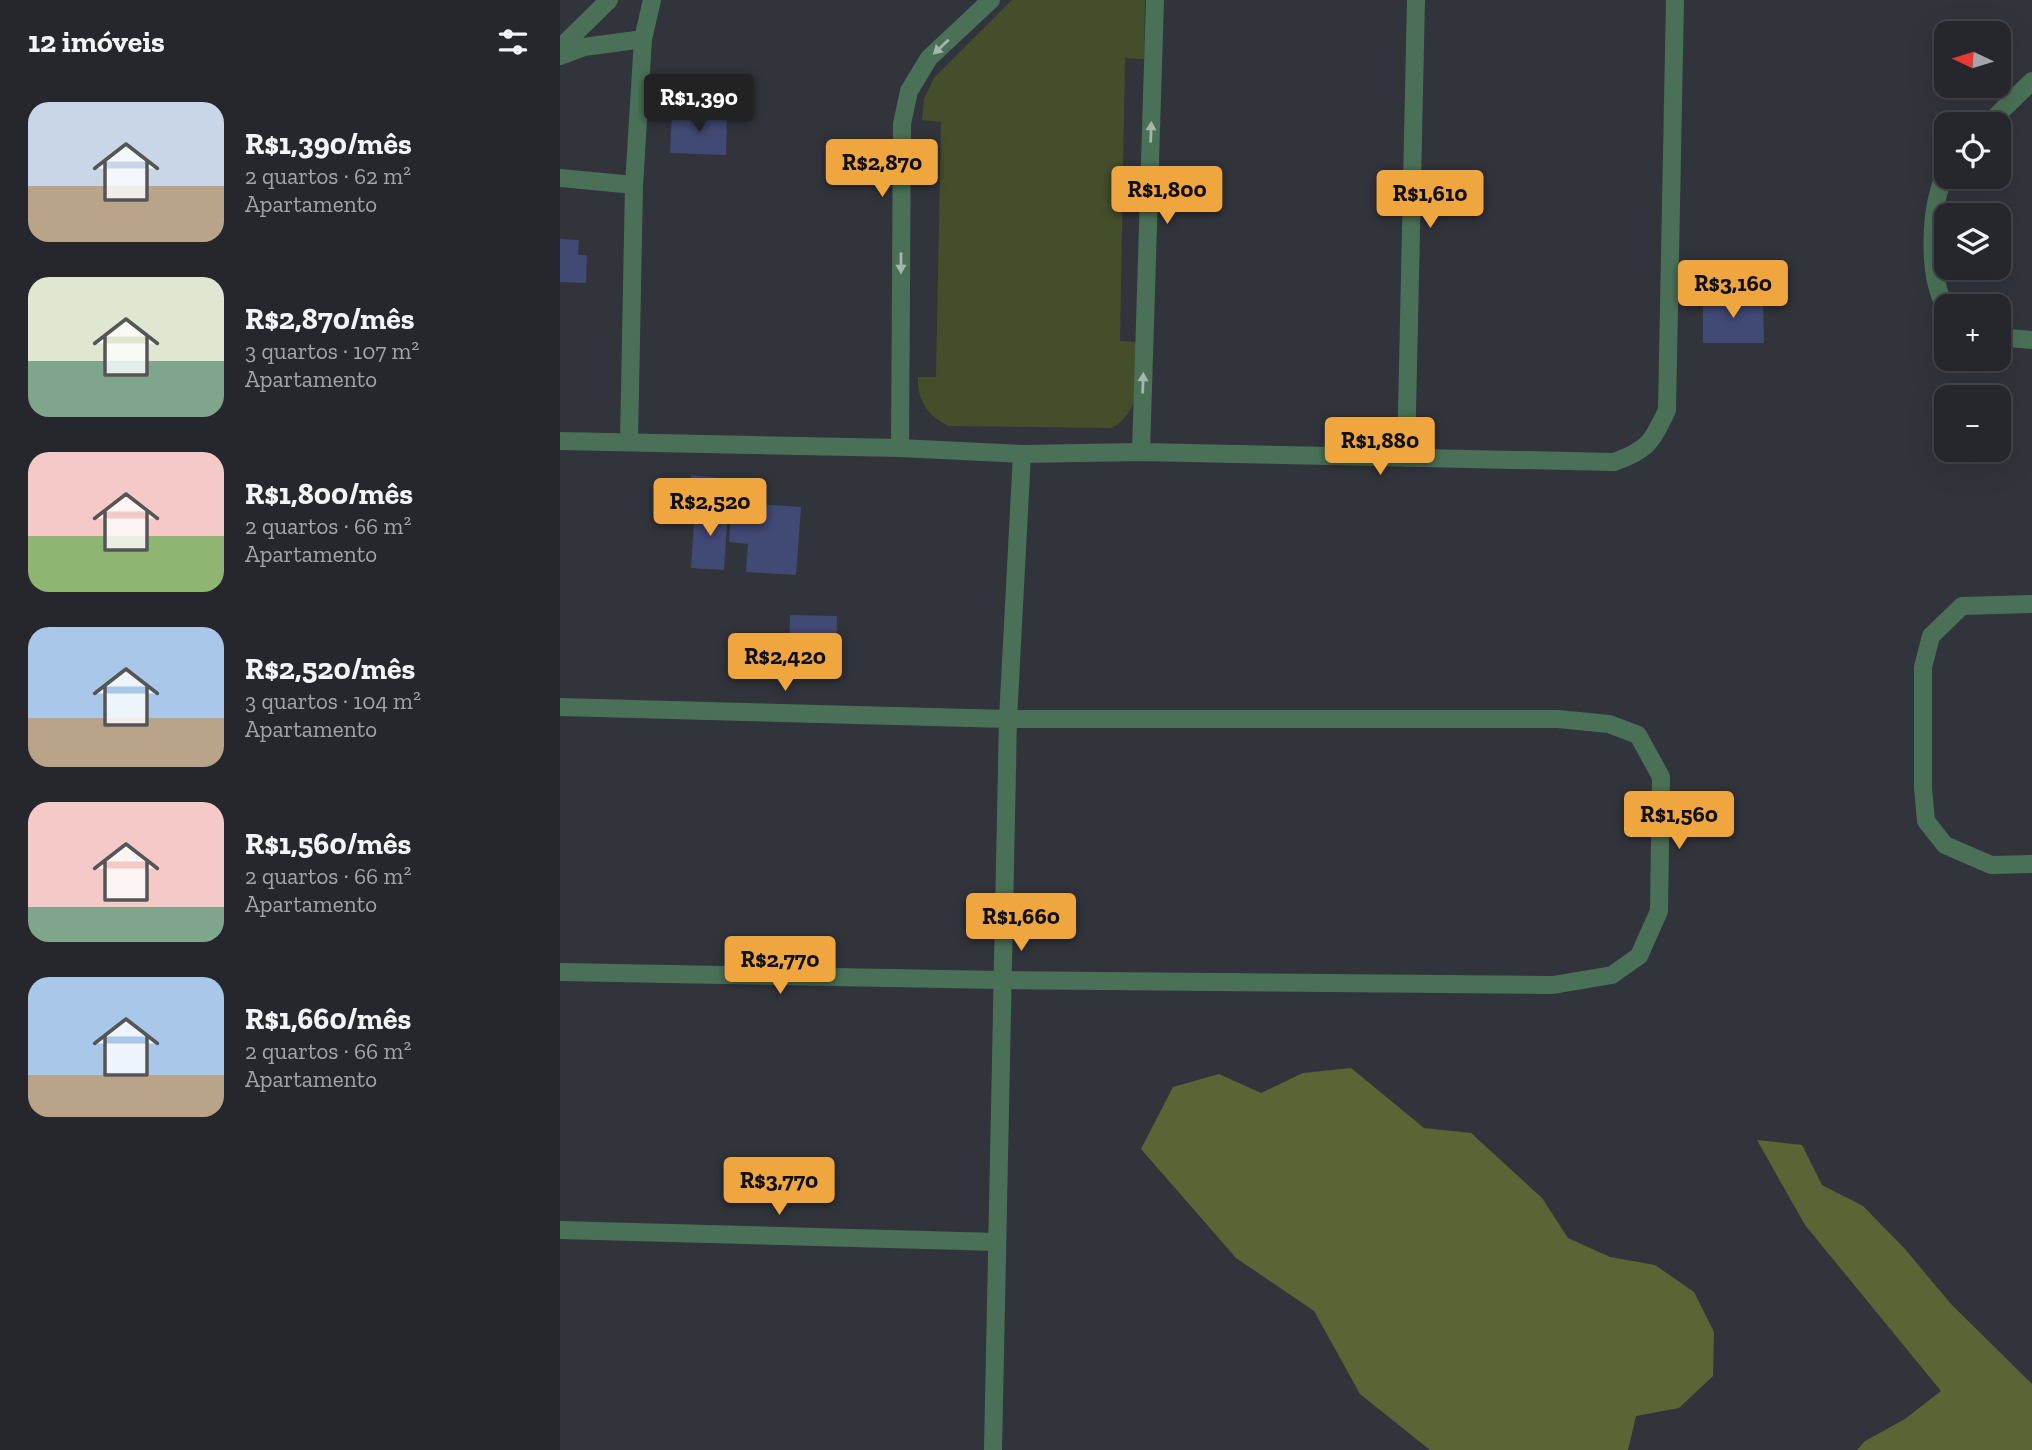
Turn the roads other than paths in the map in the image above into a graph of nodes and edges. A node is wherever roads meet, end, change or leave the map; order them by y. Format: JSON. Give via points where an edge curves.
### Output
{"nodes":[{"id":1,"x":609,"y":0,"type":"edge"},
{"id":2,"x":652,"y":0,"type":"edge"},
{"id":3,"x":991,"y":0,"type":"edge"},
{"id":4,"x":1155,"y":0,"type":"edge"},
{"id":5,"x":1416,"y":0,"type":"edge"},
{"id":6,"x":1675,"y":0,"type":"edge"},
{"id":7,"x":643,"y":39,"type":"junction"},
{"id":8,"x":560,"y":48,"type":"edge"},
{"id":9,"x":560,"y":56,"type":"edge"},
{"id":10,"x":2032,"y":81,"type":"edge"},
{"id":11,"x":2000,"y":112,"type":"edge"},
{"id":12,"x":560,"y":178,"type":"edge"},
{"id":13,"x":634,"y":185,"type":"junction"},
{"id":14,"x":1938,"y":189,"type":"edge"},
{"id":15,"x":1940,"y":294,"type":"edge"},
{"id":16,"x":2011,"y":338,"type":"edge"},
{"id":17,"x":2032,"y":340,"type":"edge"},
{"id":18,"x":560,"y":441,"type":"edge"},
{"id":19,"x":629,"y":442,"type":"junction"},
{"id":20,"x":900,"y":448,"type":"junction"},
{"id":21,"x":1141,"y":452,"type":"junction"},
{"id":22,"x":1022,"y":454,"type":"junction"},
{"id":23,"x":1406,"y":458,"type":"junction"},
{"id":24,"x":2032,"y":604,"type":"edge"},
{"id":25,"x":560,"y":707,"type":"edge"},
{"id":26,"x":1008,"y":719,"type":"junction"},
{"id":27,"x":2032,"y":864,"type":"edge"},
{"id":28,"x":560,"y":972,"type":"edge"},
{"id":29,"x":1001,"y":980,"type":"junction"},
{"id":30,"x":560,"y":1230,"type":"edge"},
{"id":31,"x":997,"y":1242,"type":"junction"},
{"id":32,"x":993,"y":1450,"type":"edge"}],
"edges":[{"from":1,"to":8,"type":"street"},
{"from":2,"to":7,"type":"street"},
{"from":3,"to":20,"type":"street","one_way":true,"via":[[929,58],[906,102],[902,124]]},
{"from":21,"to":4,"type":"street","one_way":true},
{"from":5,"to":23,"type":"street"},
{"from":6,"to":23,"type":"street","via":[[1667,410],[1654,438],[1637,454],[1614,462]]},
{"from":7,"to":9,"type":"street","via":[[584,47]]},
{"from":7,"to":13,"type":"street"},
{"from":10,"to":11,"type":"street"},
{"from":12,"to":13,"type":"street"},
{"from":13,"to":19,"type":"street"},
{"from":14,"to":15,"type":"street","via":[[1933,265]]},
{"from":16,"to":17,"type":"street"},
{"from":18,"to":19,"type":"street"},
{"from":19,"to":20,"type":"street"},
{"from":20,"to":22,"type":"street"},
{"from":21,"to":22,"type":"street"},
{"from":21,"to":23,"type":"street"},
{"from":22,"to":26,"type":"street"},
{"from":24,"to":27,"type":"street","via":[[1962,606],[1931,636],[1923,667],[1923,788],[1926,821],[1945,845],[1991,865]]},
{"from":25,"to":26,"type":"street"},
{"from":26,"to":29,"type":"street"},
{"from":26,"to":29,"type":"street","via":[[1558,719],[1609,724],[1638,735],[1661,778],[1659,911],[1639,956],[1612,975],[1553,985]]},
{"from":28,"to":29,"type":"street"},
{"from":29,"to":31,"type":"street"},
{"from":30,"to":31,"type":"street"},
{"from":31,"to":32,"type":"street"}]}
